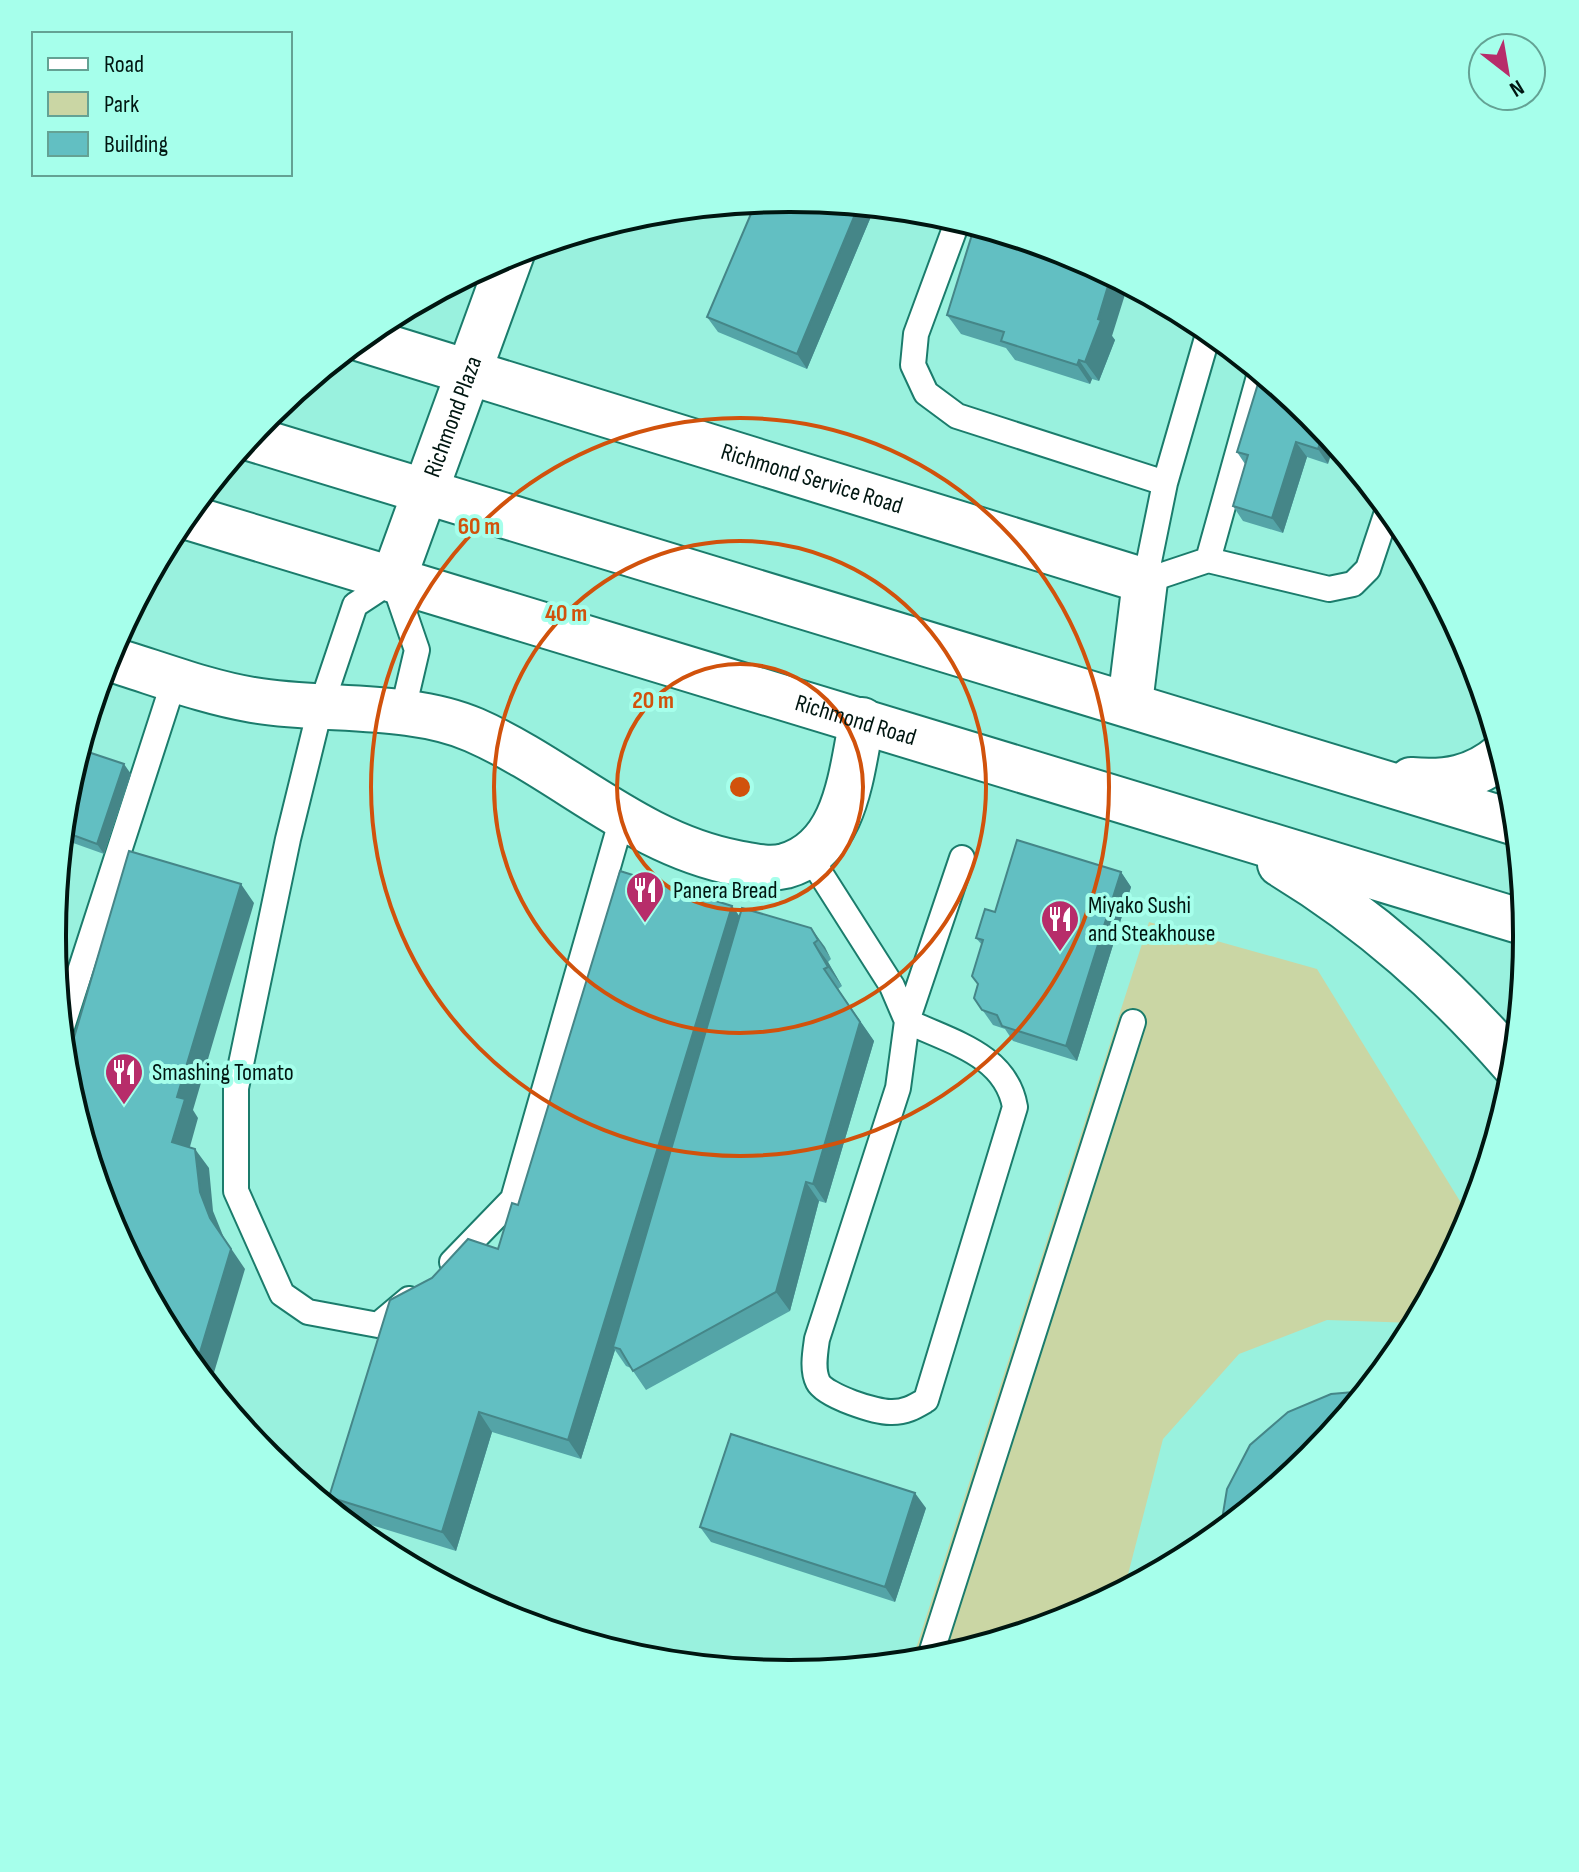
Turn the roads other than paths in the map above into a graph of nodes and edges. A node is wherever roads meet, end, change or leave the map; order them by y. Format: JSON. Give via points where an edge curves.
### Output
{"nodes":[{"id":1,"x":954,"y":231,"type":"edge"},
{"id":2,"x":505,"y":272,"type":"edge"},
{"id":3,"x":375,"y":343,"type":"edge"},
{"id":4,"x":1205,"y":344,"type":"edge"},
{"id":5,"x":469,"y":371,"type":"junction"},
{"id":6,"x":1257,"y":384,"type":"edge"},
{"id":7,"x":262,"y":442,"type":"edge"},
{"id":8,"x":1165,"y":483,"type":"junction"},
{"id":9,"x":425,"y":492,"type":"junction"},
{"id":10,"x":198,"y":520,"type":"edge"},
{"id":11,"x":1383,"y":523,"type":"edge"},
{"id":12,"x":1208,"y":560,"type":"junction"},
{"id":13,"x":393,"y":580,"type":"junction"},
{"id":14,"x":1145,"y":581,"type":"junction"},
{"id":15,"x":120,"y":662,"type":"edge"},
{"id":16,"x":175,"y":678,"type":"junction"},
{"id":17,"x":1130,"y":703,"type":"junction"},
{"id":18,"x":320,"y":709,"type":"junction"},
{"id":19,"x":402,"y":714,"type":"junction"},
{"id":20,"x":862,"y":720,"type":"junction"},
{"id":21,"x":1491,"y":762,"type":"edge"},
{"id":22,"x":1333,"y":767,"type":"junction"},
{"id":23,"x":622,"y":818,"type":"junction"},
{"id":24,"x":1503,"y":819,"type":"edge"},
{"id":25,"x":1227,"y":832,"type":"junction"},
{"id":26,"x":808,"y":854,"type":"junction"},
{"id":27,"x":962,"y":858,"type":"dead end"},
{"id":28,"x":1512,"y":919,"type":"edge"},
{"id":29,"x":70,"y":1003,"type":"edge"},
{"id":30,"x":907,"y":1021,"type":"junction"},
{"id":31,"x":1133,"y":1022,"type":"dead end"},
{"id":32,"x":1503,"y":1053,"type":"edge"},
{"id":33,"x":934,"y":1645,"type":"edge"}],
"edges":[{"from":1,"to":8,"type":"lane","via":[[916,334],[913,365],[926,393],[957,416]]},
{"from":2,"to":5,"type":"main road","name":"Richmond Plaza"},
{"from":3,"to":5,"type":"main road","name":"Richmond Service Road"},
{"from":4,"to":8,"type":"lane"},
{"from":5,"to":9,"type":"main road","name":"Richmond Plaza"},
{"from":5,"to":14,"type":"main road","name":"Richmond Service Road"},
{"from":6,"to":12,"type":"lane"},
{"from":7,"to":9,"type":"main road"},
{"from":8,"to":14,"type":"lane"},
{"from":9,"to":13,"type":"main road","name":"Richmond Plaza"},
{"from":9,"to":17,"type":"main road"},
{"from":10,"to":13,"type":"main road","name":"Richmond Road"},
{"from":11,"to":12,"type":"lane","via":[[1368,569],[1353,584],[1329,589]]},
{"from":12,"to":14,"type":"lane"},
{"from":13,"to":18,"type":"lane","via":[[355,605]]},
{"from":13,"to":19,"type":"lane","via":[[417,650]]},
{"from":13,"to":20,"type":"main road","name":"Richmond Road"},
{"from":14,"to":17,"type":"main road"},
{"from":15,"to":16,"type":"main road"},
{"from":16,"to":18,"type":"main road","via":[[249,700]]},
{"from":16,"to":29,"type":"lane"},
{"from":17,"to":22,"type":"main road"},
{"from":18,"to":19,"type":"main road"},
{"from":18,"to":23,"type":"lane","via":[[236,1088],[236,1191],[282,1294],[308,1312],[378,1325],[513,1199]]},
{"from":19,"to":23,"type":"main road","via":[[444,719],[473,730],[533,760]]},
{"from":20,"to":25,"type":"main road","name":"Richmond Road"},
{"from":20,"to":26,"type":"main road","via":[[835,826],[825,843]]},
{"from":21,"to":22,"type":"main road","via":[[1466,777],[1440,782]]},
{"from":22,"to":24,"type":"main road"},
{"from":23,"to":26,"type":"main road","via":[[709,858],[761,868],[782,867]]},
{"from":25,"to":28,"type":"main road","name":"Richmond Road"},
{"from":25,"to":32,"type":"main road","via":[[1393,942]]},
{"from":26,"to":30,"type":"lane","via":[[892,986]]},
{"from":27,"to":30,"type":"lane"},
{"from":30,"to":30,"type":"lane","via":[[898,1088],[817,1339],[814,1363],[819,1384],[834,1396],[888,1413],[926,1400],[1015,1107],[1011,1084],[990,1061]]},
{"from":31,"to":33,"type":"lane"}]}
